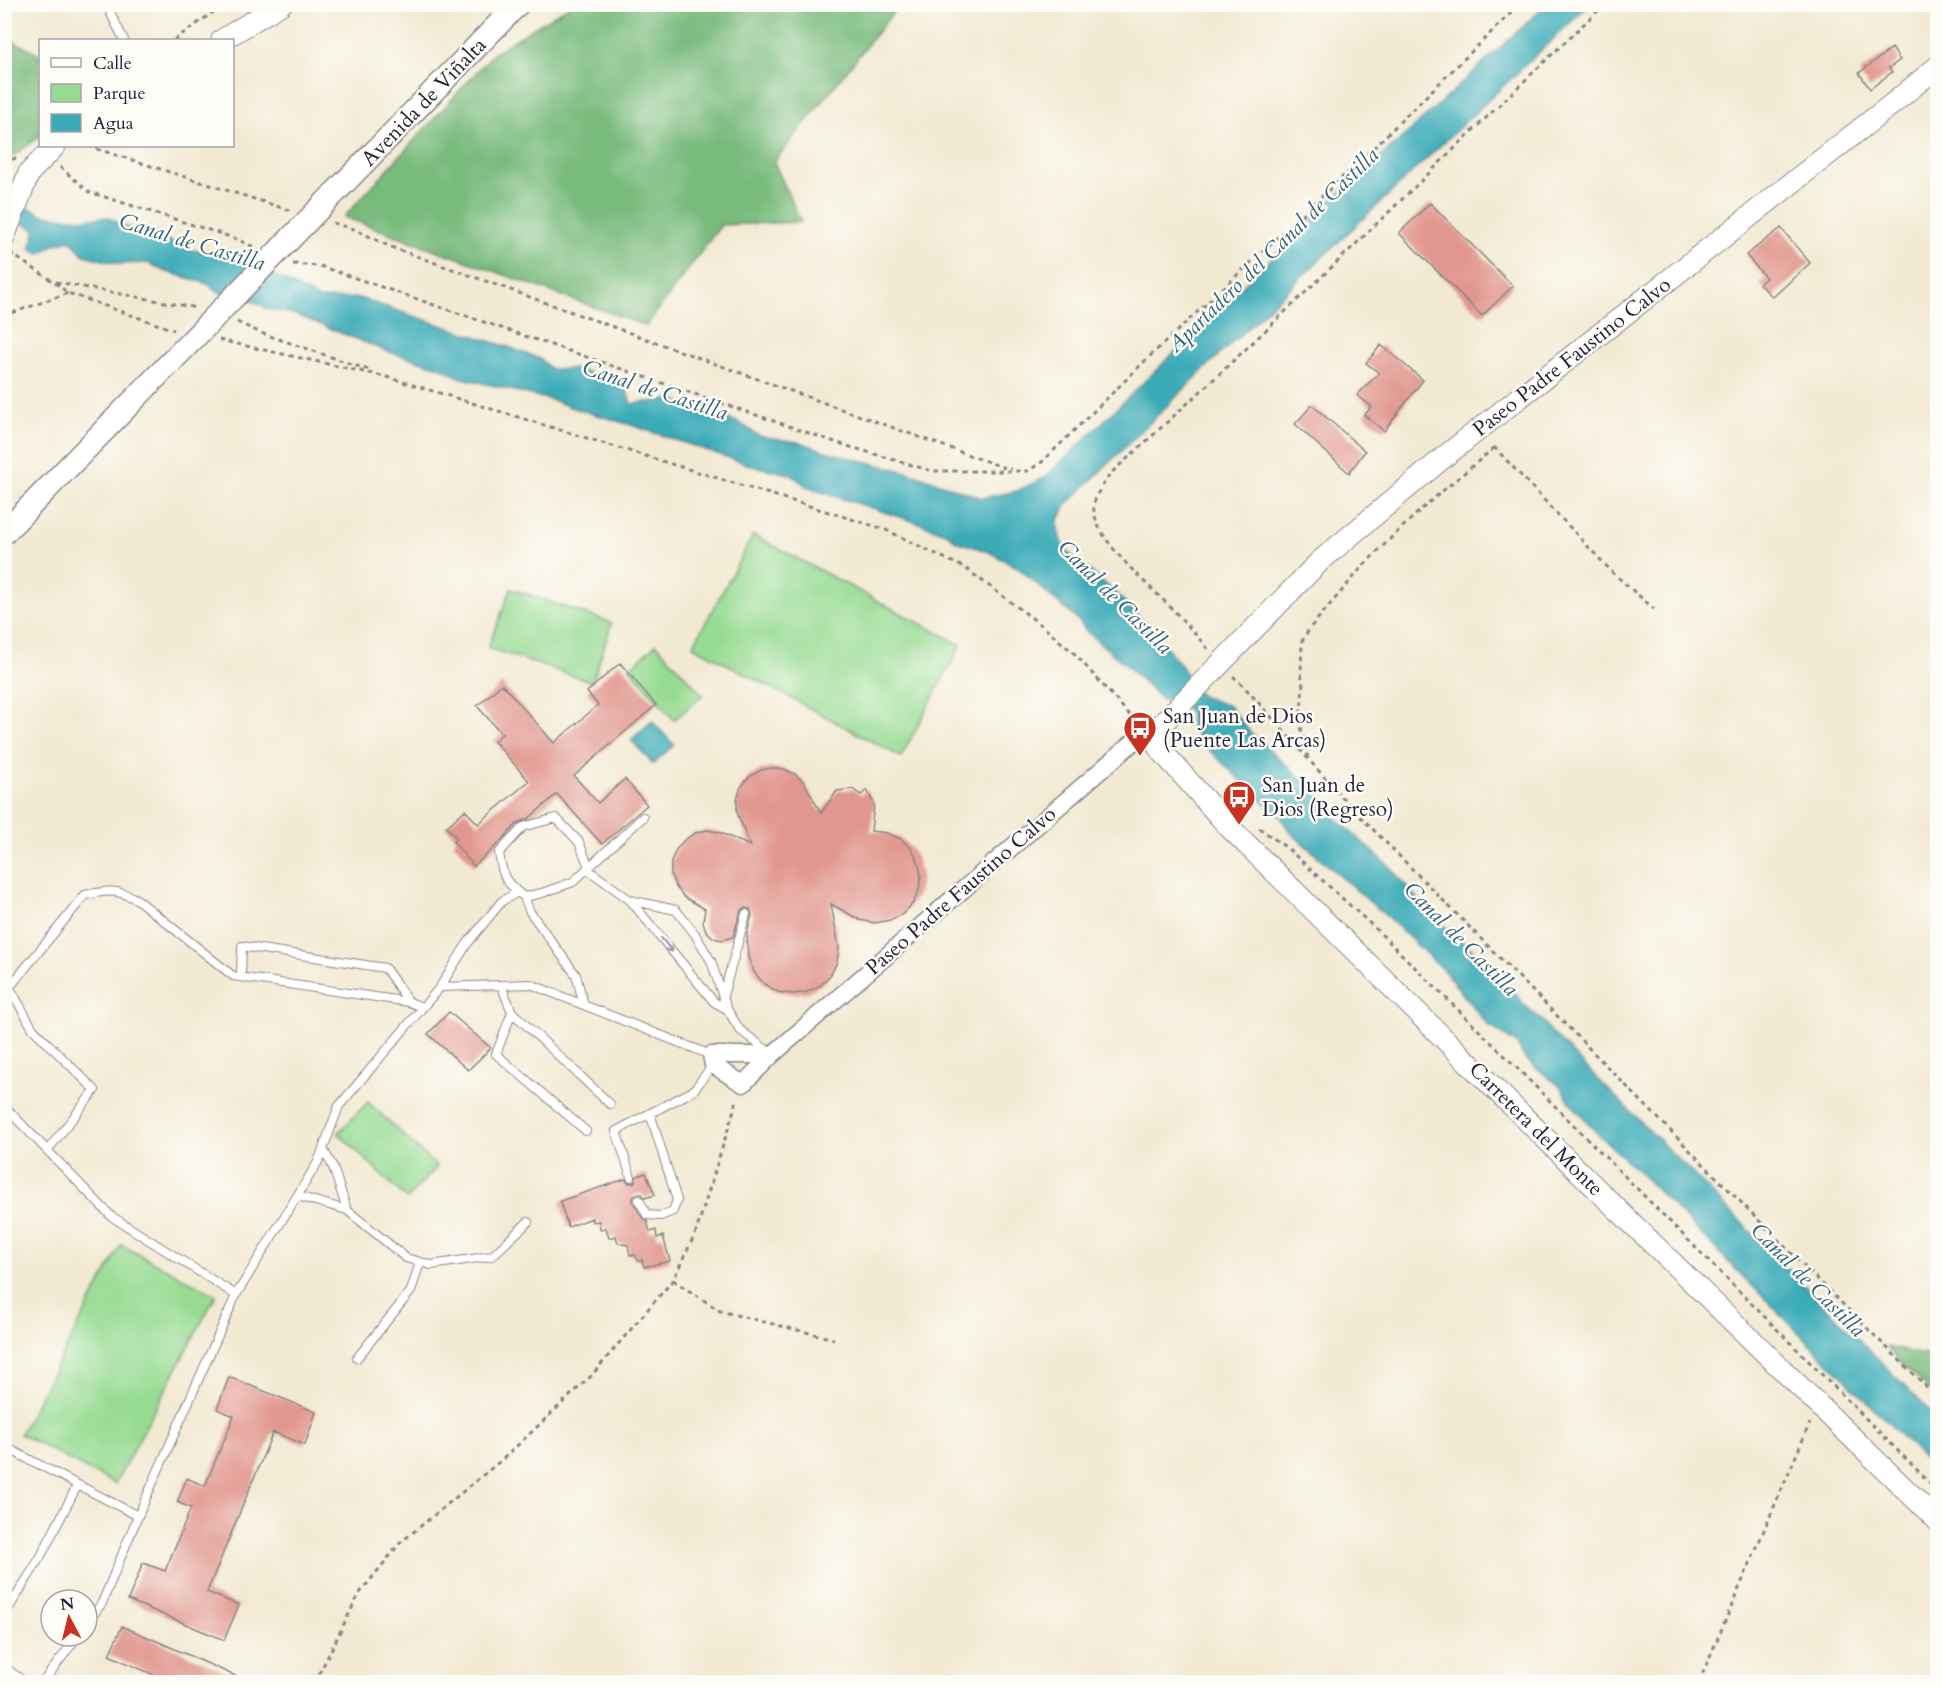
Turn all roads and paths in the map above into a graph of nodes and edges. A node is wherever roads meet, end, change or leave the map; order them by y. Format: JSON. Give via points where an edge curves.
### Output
{"nodes":[{"id":1,"x":106,"y":4,"type":"edge"},
{"id":2,"x":225,"y":4,"type":"edge"},
{"id":3,"x":281,"y":4,"type":"edge"},
{"id":4,"x":518,"y":4,"type":"edge"},
{"id":5,"x":1520,"y":4,"type":"edge"},
{"id":6,"x":1605,"y":4,"type":"edge"},
{"id":7,"x":124,"y":39,"type":"edge"},
{"id":8,"x":175,"y":39,"type":"edge"},
{"id":9,"x":224,"y":39,"type":"edge"},
{"id":10,"x":1938,"y":66,"type":"edge"},
{"id":11,"x":91,"y":147,"type":"edge"},
{"id":12,"x":50,"y":150,"type":"edge"},
{"id":13,"x":4,"y":156,"type":"edge"},
{"id":14,"x":10,"y":160,"type":"dead end"},
{"id":15,"x":311,"y":218,"type":"junction"},
{"id":16,"x":8,"y":230,"type":"edge"},
{"id":17,"x":4,"y":249,"type":"edge"},
{"id":18,"x":263,"y":251,"type":"dead end"},
{"id":19,"x":292,"y":264,"type":"dead end"},
{"id":20,"x":68,"y":293,"type":"junction"},
{"id":21,"x":4,"y":316,"type":"edge"},
{"id":22,"x":199,"y":332,"type":"junction"},
{"id":23,"x":1478,"y":430,"type":"junction"},
{"id":24,"x":1494,"y":448,"type":"junction"},
{"id":25,"x":1028,"y":471,"type":"junction"},
{"id":26,"x":4,"y":533,"type":"edge"},
{"id":27,"x":1654,"y":609,"type":"dead end"},
{"id":28,"x":1220,"y":663,"type":"junction"},
{"id":29,"x":1152,"y":731,"type":"junction"},
{"id":30,"x":1309,"y":760,"type":"junction"},
{"id":31,"x":643,"y":817,"type":"dead end"},
{"id":32,"x":1254,"y":824,"type":"dead end"},
{"id":33,"x":588,"y":868,"type":"junction"},
{"id":34,"x":521,"y":895,"type":"junction"},
{"id":35,"x":630,"y":900,"type":"junction"},
{"id":36,"x":746,"y":914,"type":"dead end"},
{"id":37,"x":241,"y":977,"type":"junction"},
{"id":38,"x":501,"y":985,"type":"junction"},
{"id":39,"x":440,"y":987,"type":"junction"},
{"id":40,"x":7,"y":991,"type":"edge"},
{"id":41,"x":723,"y":997,"type":"junction"},
{"id":42,"x":410,"y":1002,"type":"junction"},
{"id":43,"x":584,"y":1005,"type":"junction"},
{"id":44,"x":422,"y":1007,"type":"junction"},
{"id":45,"x":727,"y":1010,"type":"junction"},
{"id":46,"x":512,"y":1012,"type":"junction"},
{"id":47,"x":772,"y":1055,"type":"junction"},
{"id":48,"x":712,"y":1060,"type":"junction"},
{"id":49,"x":743,"y":1084,"type":"junction"},
{"id":50,"x":610,"y":1104,"type":"dead end"},
{"id":51,"x":4,"y":1106,"type":"edge"},
{"id":52,"x":650,"y":1113,"type":"junction"},
{"id":53,"x":586,"y":1131,"type":"dead end"},
{"id":54,"x":323,"y":1149,"type":"junction"},
{"id":55,"x":47,"y":1151,"type":"junction"},
{"id":56,"x":631,"y":1177,"type":"dead end"},
{"id":57,"x":297,"y":1196,"type":"junction"},
{"id":58,"x":639,"y":1200,"type":"dead end"},
{"id":59,"x":347,"y":1210,"type":"junction"},
{"id":60,"x":528,"y":1222,"type":"dead end"},
{"id":61,"x":420,"y":1262,"type":"junction"},
{"id":62,"x":673,"y":1280,"type":"junction"},
{"id":63,"x":236,"y":1295,"type":"junction"},
{"id":64,"x":834,"y":1339,"type":"dead end"},
{"id":65,"x":357,"y":1358,"type":"dead end"},
{"id":66,"x":1938,"y":1398,"type":"edge"},
{"id":67,"x":1818,"y":1404,"type":"junction"},
{"id":68,"x":9,"y":1449,"type":"dead end"},
{"id":69,"x":77,"y":1486,"type":"junction"},
{"id":70,"x":1938,"y":1491,"type":"edge"},
{"id":71,"x":138,"y":1516,"type":"junction"},
{"id":72,"x":1938,"y":1521,"type":"edge"},
{"id":73,"x":99,"y":1607,"type":"edge"},
{"id":74,"x":4,"y":1616,"type":"edge"},
{"id":75,"x":69,"y":1648,"type":"edge"},
{"id":76,"x":4,"y":1667,"type":"edge"},
{"id":77,"x":25,"y":1683,"type":"edge"},
{"id":78,"x":43,"y":1683,"type":"edge"},
{"id":79,"x":315,"y":1683,"type":"edge"},
{"id":80,"x":1699,"y":1683,"type":"edge"}],
"edges":[{"from":1,"to":7,"type":"lane"},
{"from":2,"to":8,"type":"path"},
{"from":3,"to":9,"type":"street"},
{"from":4,"to":15,"type":"main road","name":"Avenida de Viñalta"},
{"from":5,"to":25,"type":"path","via":[[1362,159]]},
{"from":6,"to":28,"type":"path","via":[[1111,474],[1097,495],[1094,510],[1115,550]]},
{"from":10,"to":23,"type":"street","name":"Paseo Padre Faustino Calvo"},
{"from":11,"to":15,"type":"path"},
{"from":12,"to":16,"type":"street","via":[[29,173]]},
{"from":12,"to":18,"type":"path","via":[[89,192]]},
{"from":13,"to":14,"type":"path"},
{"from":15,"to":22,"type":"main road","name":"Avenida de Viñalta","bridge":true},
{"from":15,"to":25,"type":"path","via":[[354,229],[391,247],[1005,468]]},
{"from":17,"to":20,"type":"path"},
{"from":19,"to":25,"type":"path","via":[[320,266],[844,445],[932,471]]},
{"from":20,"to":21,"type":"path"},
{"from":20,"to":22,"type":"path","via":[[160,327]]},
{"from":22,"to":26,"type":"main road","name":"Avenida de Viñalta"},
{"from":22,"to":29,"type":"path","via":[[387,377],[884,529],[965,568],[1040,624],[1076,654]]},
{"from":23,"to":24,"type":"path"},
{"from":23,"to":28,"type":"street","name":"Paseo Padre Faustino Calvo","via":[[1319,562]]},
{"from":24,"to":27,"type":"path","via":[[1613,573]]},
{"from":24,"to":30,"type":"path","via":[[1393,536],[1302,641],[1300,723]]},
{"from":28,"to":29,"type":"street","name":"Paseo Padre Faustino Calvo"},
{"from":28,"to":30,"type":"path"},
{"from":29,"to":47,"type":"street","name":"Paseo Padre Faustino Calvo"},
{"from":29,"to":67,"type":"street","name":"Carretera del Monte","via":[[1159,748],[1229,826]]},
{"from":30,"to":66,"type":"path","via":[[1348,804]]},
{"from":31,"to":33,"type":"lane"},
{"from":32,"to":70,"type":"path","via":[[1287,848],[1376,929]]},
{"from":33,"to":34,"type":"lane","via":[[573,882],[543,893]]},
{"from":33,"to":34,"type":"lane","via":[[579,842],[556,818],[523,827],[499,853],[503,878]]},
{"from":33,"to":35,"type":"lane"},
{"from":34,"to":39,"type":"lane","via":[[502,901],[467,944]]},
{"from":34,"to":43,"type":"lane","via":[[576,975]]},
{"from":35,"to":41,"type":"lane","via":[[676,910],[711,961]]},
{"from":35,"to":45,"type":"lane","one_way":true,"via":[[714,1002]]},
{"from":36,"to":41,"type":"lane"},
{"from":37,"to":40,"type":"lane","via":[[215,963],[138,900],[121,892],[105,891],[85,895]]},
{"from":37,"to":42,"type":"lane"},
{"from":37,"to":42,"type":"lane","via":[[242,946],[385,968]]},
{"from":38,"to":39,"type":"lane"},
{"from":38,"to":43,"type":"lane","via":[[530,984]]},
{"from":38,"to":46,"type":"lane"},
{"from":39,"to":44,"type":"lane"},
{"from":40,"to":55,"type":"lane","via":[[33,1029],[95,1090]]},
{"from":41,"to":45,"type":"lane"},
{"from":42,"to":44,"type":"lane"},
{"from":43,"to":48,"type":"lane"},
{"from":44,"to":54,"type":"lane","via":[[339,1106]]},
{"from":45,"to":47,"type":"lane","via":[[740,1030]]},
{"from":46,"to":50,"type":"lane"},
{"from":46,"to":53,"type":"lane","via":[[496,1054]]},
{"from":47,"to":48,"type":"street"},
{"from":47,"to":49,"type":"street","name":"Paseo Padre Faustino Calvo"},
{"from":48,"to":49,"type":"street"},
{"from":48,"to":52,"type":"lane","via":[[693,1091]]},
{"from":49,"to":62,"type":"path","via":[[696,1232]]},
{"from":51,"to":55,"type":"lane"},
{"from":52,"to":56,"type":"lane","via":[[616,1131]]},
{"from":52,"to":58,"type":"lane","via":[[676,1200],[673,1211],[661,1216],[647,1215]]},
{"from":54,"to":57,"type":"lane"},
{"from":54,"to":59,"type":"lane"},
{"from":55,"to":63,"type":"lane","via":[[111,1216]]},
{"from":57,"to":59,"type":"lane"},
{"from":57,"to":63,"type":"lane"},
{"from":59,"to":61,"type":"lane","via":[[406,1258]]},
{"from":60,"to":61,"type":"lane","via":[[492,1256],[431,1265]]},
{"from":61,"to":65,"type":"lane","via":[[411,1291]]},
{"from":62,"to":64,"type":"path","via":[[720,1311]]},
{"from":62,"to":79,"type":"path","via":[[591,1376],[504,1458],[400,1543],[359,1594]]},
{"from":63,"to":71,"type":"lane"},
{"from":67,"to":72,"type":"street","name":"Carretera del Monte"},
{"from":67,"to":80,"type":"path"},
{"from":68,"to":69,"type":"lane"},
{"from":69,"to":71,"type":"lane"},
{"from":69,"to":74,"type":"lane"},
{"from":71,"to":73,"type":"lane"},
{"from":75,"to":78,"type":"lane"},
{"from":76,"to":77,"type":"lane"}]}
